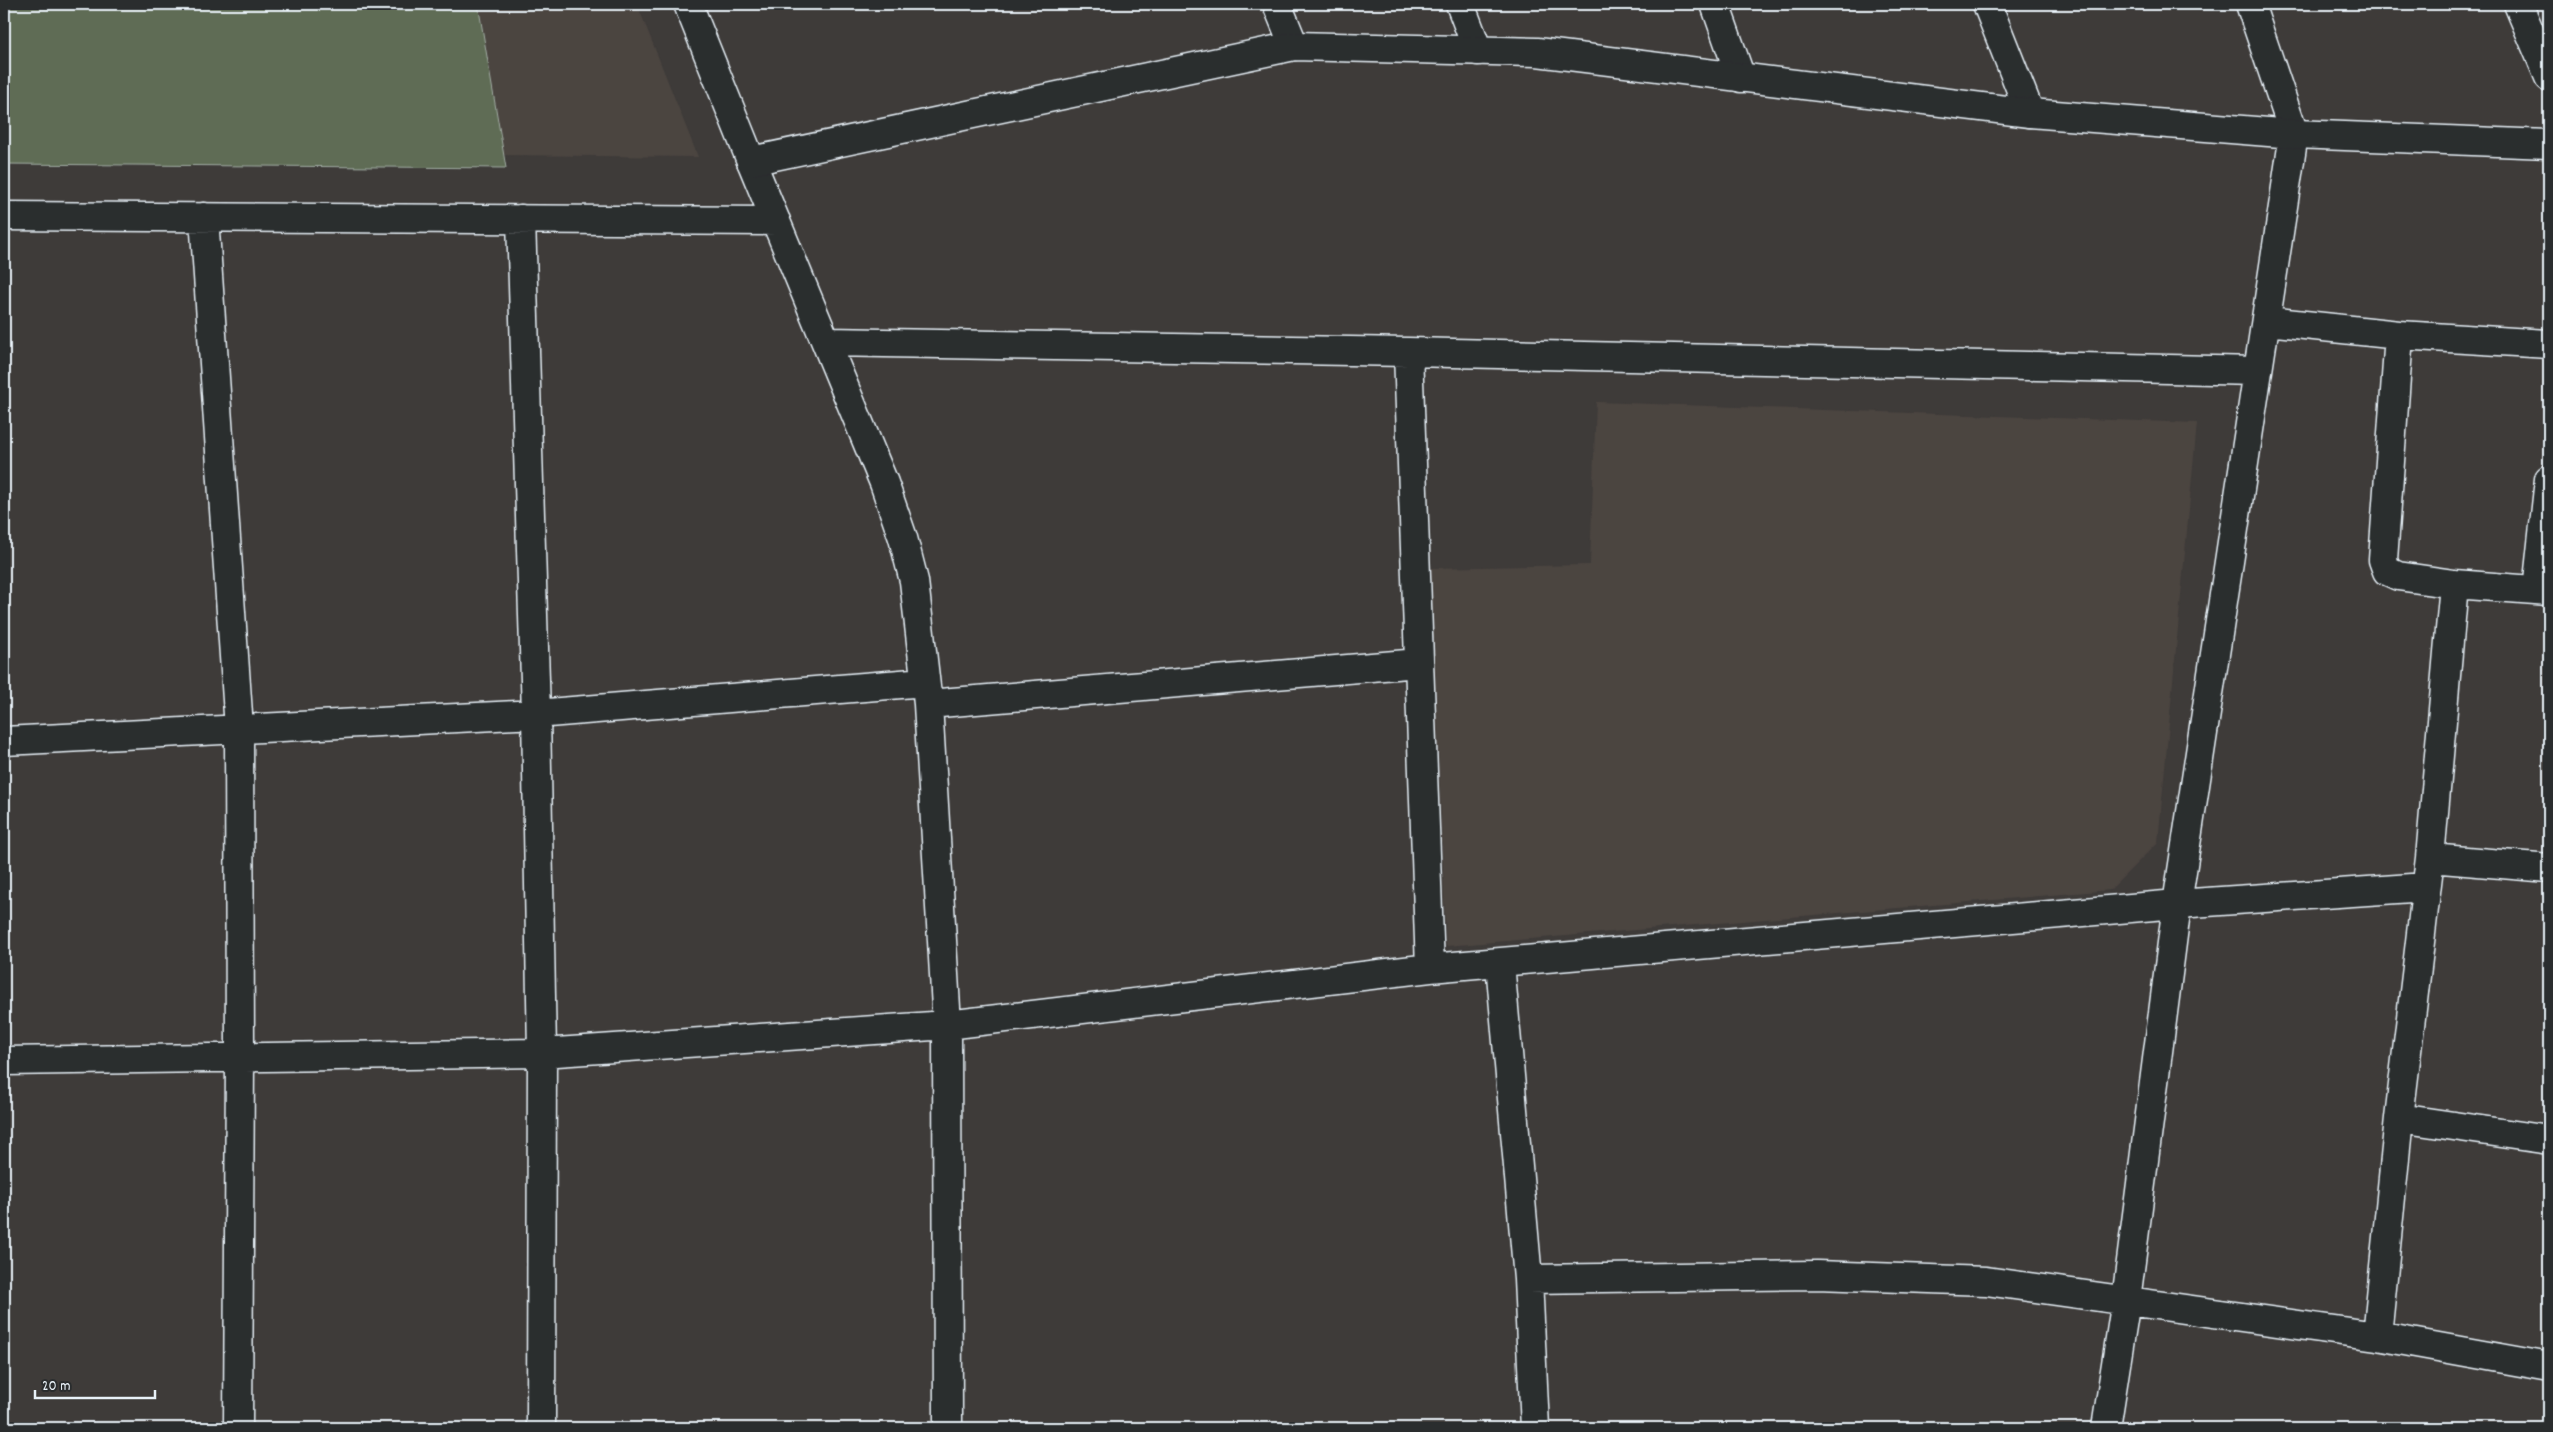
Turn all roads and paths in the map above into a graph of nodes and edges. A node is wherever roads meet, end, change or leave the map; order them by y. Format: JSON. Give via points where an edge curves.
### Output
{"nodes":[{"id":1,"x":688,"y":4,"type":"edge"},
{"id":2,"x":1277,"y":4,"type":"edge"},
{"id":3,"x":1460,"y":4,"type":"edge"},
{"id":4,"x":1715,"y":4,"type":"edge"},
{"id":5,"x":1987,"y":4,"type":"edge"},
{"id":6,"x":2250,"y":4,"type":"edge"},
{"id":7,"x":2518,"y":4,"type":"edge"},
{"id":8,"x":1294,"y":46,"type":"junction"},
{"id":9,"x":1478,"y":51,"type":"junction"},
{"id":10,"x":2549,"y":77,"type":"edge"},
{"id":11,"x":1742,"y":78,"type":"junction"},
{"id":12,"x":2030,"y":113,"type":"junction"},
{"id":13,"x":2294,"y":134,"type":"junction"},
{"id":14,"x":2549,"y":144,"type":"edge"},
{"id":15,"x":751,"y":161,"type":"junction"},
{"id":16,"x":4,"y":216,"type":"edge"},
{"id":17,"x":204,"y":217,"type":"junction"},
{"id":18,"x":521,"y":219,"type":"junction"},
{"id":19,"x":776,"y":221,"type":"junction"},
{"id":20,"x":2267,"y":321,"type":"junction"},
{"id":21,"x":2399,"y":335,"type":"junction"},
{"id":22,"x":828,"y":342,"type":"junction"},
{"id":23,"x":2549,"y":344,"type":"edge"},
{"id":24,"x":1408,"y":352,"type":"junction"},
{"id":25,"x":2257,"y":371,"type":"junction"},
{"id":26,"x":2549,"y":479,"type":"edge"},
{"id":27,"x":2454,"y":584,"type":"junction"},
{"id":28,"x":2543,"y":591,"type":"edge"},
{"id":29,"x":1419,"y":663,"type":"junction"},
{"id":30,"x":927,"y":693,"type":"junction"},
{"id":31,"x":536,"y":714,"type":"junction"},
{"id":32,"x":239,"y":728,"type":"junction"},
{"id":33,"x":4,"y":740,"type":"edge"},
{"id":34,"x":2430,"y":858,"type":"junction"},
{"id":35,"x":2549,"y":868,"type":"edge"},
{"id":36,"x":2426,"y":887,"type":"junction"},
{"id":37,"x":2177,"y":904,"type":"junction"},
{"id":38,"x":1500,"y":963,"type":"junction"},
{"id":39,"x":1430,"y":968,"type":"junction"},
{"id":40,"x":947,"y":1025,"type":"junction"},
{"id":41,"x":542,"y":1052,"type":"junction"},
{"id":42,"x":240,"y":1057,"type":"junction"},
{"id":43,"x":4,"y":1061,"type":"edge"},
{"id":44,"x":2399,"y":1118,"type":"junction"},
{"id":45,"x":2549,"y":1140,"type":"edge"},
{"id":46,"x":1528,"y":1279,"type":"junction"},
{"id":47,"x":2126,"y":1300,"type":"junction"},
{"id":48,"x":2377,"y":1336,"type":"junction"},
{"id":49,"x":2549,"y":1367,"type":"edge"},
{"id":50,"x":238,"y":1428,"type":"edge"},
{"id":51,"x":541,"y":1428,"type":"edge"},
{"id":52,"x":948,"y":1428,"type":"edge"},
{"id":53,"x":1535,"y":1428,"type":"edge"},
{"id":54,"x":2106,"y":1428,"type":"edge"}],
"edges":[{"from":1,"to":15,"type":"street"},
{"from":2,"to":8,"type":"street"},
{"from":3,"to":9,"type":"street"},
{"from":4,"to":11,"type":"street"},
{"from":5,"to":12,"type":"street"},
{"from":6,"to":13,"type":"street"},
{"from":7,"to":10,"type":"street"},
{"from":8,"to":9,"type":"street"},
{"from":8,"to":15,"type":"street"},
{"from":9,"to":11,"type":"street","via":[[1537,52]]},
{"from":11,"to":12,"type":"street"},
{"from":12,"to":13,"type":"street"},
{"from":13,"to":14,"type":"street"},
{"from":13,"to":20,"type":"street"},
{"from":15,"to":19,"type":"street"},
{"from":16,"to":17,"type":"street"},
{"from":17,"to":18,"type":"street"},
{"from":17,"to":32,"type":"street"},
{"from":18,"to":19,"type":"street"},
{"from":18,"to":31,"type":"street"},
{"from":19,"to":22,"type":"street"},
{"from":20,"to":21,"type":"street"},
{"from":20,"to":25,"type":"street"},
{"from":21,"to":23,"type":"street"},
{"from":21,"to":27,"type":"street","via":[[2383,560],[2387,571],[2398,576]]},
{"from":22,"to":24,"type":"street"},
{"from":22,"to":30,"type":"street","via":[[903,538],[914,581]]},
{"from":24,"to":25,"type":"street"},
{"from":24,"to":29,"type":"street"},
{"from":25,"to":37,"type":"street"},
{"from":26,"to":28,"type":"street"},
{"from":27,"to":28,"type":"street"},
{"from":27,"to":34,"type":"street"},
{"from":29,"to":30,"type":"street"},
{"from":29,"to":39,"type":"street"},
{"from":30,"to":31,"type":"street"},
{"from":30,"to":40,"type":"street"},
{"from":31,"to":32,"type":"street"},
{"from":31,"to":41,"type":"street"},
{"from":32,"to":33,"type":"street"},
{"from":32,"to":42,"type":"street"},
{"from":34,"to":35,"type":"street"},
{"from":34,"to":36,"type":"street"},
{"from":36,"to":37,"type":"street"},
{"from":36,"to":44,"type":"street"},
{"from":37,"to":38,"type":"street"},
{"from":37,"to":47,"type":"street"},
{"from":38,"to":39,"type":"street"},
{"from":38,"to":46,"type":"street"},
{"from":39,"to":40,"type":"street"},
{"from":40,"to":41,"type":"street"},
{"from":40,"to":52,"type":"street"},
{"from":41,"to":42,"type":"street"},
{"from":41,"to":51,"type":"street"},
{"from":42,"to":43,"type":"street"},
{"from":42,"to":50,"type":"street"},
{"from":44,"to":45,"type":"street"},
{"from":44,"to":48,"type":"street"},
{"from":46,"to":47,"type":"street","via":[[1817,1274],[1943,1278],[2028,1285]]},
{"from":46,"to":53,"type":"street"},
{"from":47,"to":48,"type":"street"},
{"from":47,"to":54,"type":"street"},
{"from":48,"to":49,"type":"street"}]}
